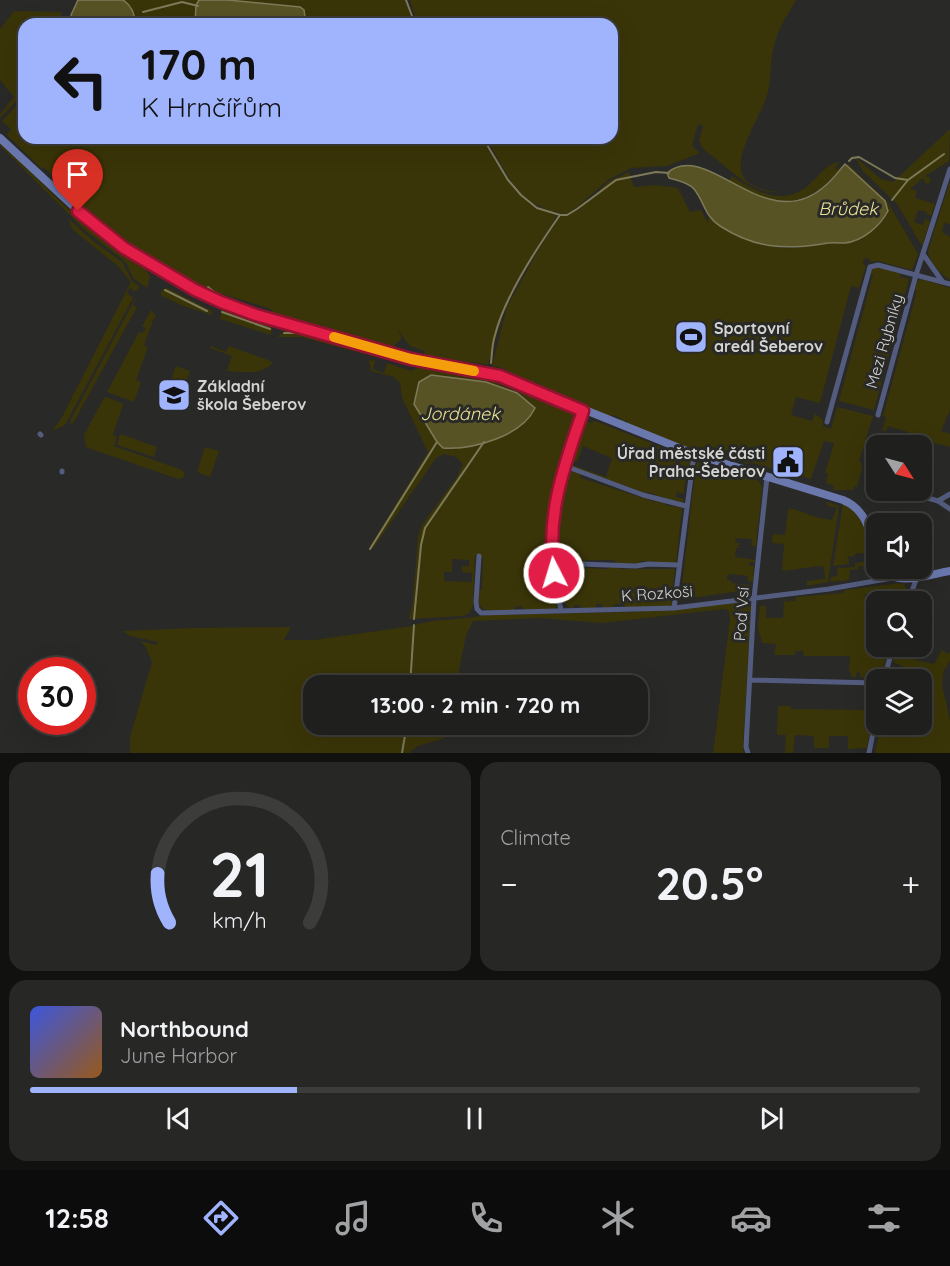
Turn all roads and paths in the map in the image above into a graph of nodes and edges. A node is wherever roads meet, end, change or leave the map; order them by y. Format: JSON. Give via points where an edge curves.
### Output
{"nodes":[{"id":1,"x":0,"y":138,"type":"edge"},
{"id":2,"x":950,"y":169,"type":"edge"},
{"id":3,"x":923,"y":254,"type":"junction"},
{"id":4,"x":916,"y":275,"type":"junction"},
{"id":5,"x":942,"y":282,"type":"junction"},
{"id":6,"x":950,"y":284,"type":"edge"},
{"id":7,"x":583,"y":411,"type":"junction"},
{"id":8,"x":878,"y":415,"type":"dead end"},
{"id":9,"x":827,"y":422,"type":"dead end"},
{"id":10,"x":694,"y":454,"type":"junction"},
{"id":11,"x":565,"y":466,"type":"junction"},
{"id":12,"x":767,"y":477,"type":"junction"},
{"id":13,"x":950,"y":494,"type":"edge"},
{"id":14,"x":932,"y":499,"type":"edge"},
{"id":15,"x":938,"y":501,"type":"junction"},
{"id":16,"x":686,"y":506,"type":"junction"},
{"id":17,"x":950,"y":509,"type":"edge"},
{"id":18,"x":866,"y":523,"type":"edge"},
{"id":19,"x":479,"y":556,"type":"dead end"},
{"id":20,"x":552,"y":563,"type":"junction"},
{"id":21,"x":679,"y":565,"type":"junction"},
{"id":22,"x":950,"y":571,"type":"edge"},
{"id":23,"x":932,"y":574,"type":"edge"},
{"id":24,"x":886,"y":579,"type":"edge"},
{"id":25,"x":754,"y":598,"type":"junction"},
{"id":26,"x":674,"y":608,"type":"junction"},
{"id":27,"x":561,"y":610,"type":"junction"},
{"id":28,"x":751,"y":680,"type":"junction"},
{"id":29,"x":866,"y":683,"type":"edge"},
{"id":30,"x":873,"y":735,"type":"edge"},
{"id":31,"x":748,"y":753,"type":"edge"},
{"id":32,"x":869,"y":753,"type":"edge"}],
"edges":[{"from":1,"to":7,"type":"street","via":[[98,229],[207,297],[411,359],[500,376]]},
{"from":2,"to":3,"type":"street","name":"Mezi Rybníky"},
{"from":3,"to":4,"type":"street","name":"Mezi Rybníky"},
{"from":3,"to":5,"type":"street"},
{"from":4,"to":5,"type":"street","name":"Mezi Rybníky"},
{"from":4,"to":8,"type":"street","name":"Mezi Rybníky"},
{"from":4,"to":9,"type":"street","via":[[878,265],[868,268]]},
{"from":5,"to":6,"type":"street","name":"Mezi Rybníky"},
{"from":7,"to":10,"type":"street"},
{"from":7,"to":11,"type":"street"},
{"from":10,"to":12,"type":"street"},
{"from":10,"to":16,"type":"street"},
{"from":11,"to":16,"type":"street","via":[[643,495]]},
{"from":11,"to":20,"type":"street","via":[[552,524]]},
{"from":12,"to":18,"type":"street","via":[[852,504]]},
{"from":12,"to":25,"type":"street","name":"Pod Vsí"},
{"from":13,"to":15,"type":"street"},
{"from":14,"to":15,"type":"street"},
{"from":15,"to":17,"type":"street"},
{"from":16,"to":21,"type":"street"},
{"from":19,"to":27,"type":"street","name":"K Rozkoši","via":[[479,612]]},
{"from":20,"to":21,"type":"street"},
{"from":20,"to":27,"type":"street"},
{"from":21,"to":26,"type":"street"},
{"from":22,"to":23,"type":"street"},
{"from":24,"to":25,"type":"street","name":"K Rozkoši"},
{"from":25,"to":26,"type":"street","name":"K Rozkoši"},
{"from":25,"to":28,"type":"street","name":"Pod Vsí"},
{"from":26,"to":27,"type":"street","name":"K Rozkoši"},
{"from":28,"to":29,"type":"street"},
{"from":28,"to":31,"type":"street","name":"Pod Vsí"},
{"from":30,"to":32,"type":"street"}]}
